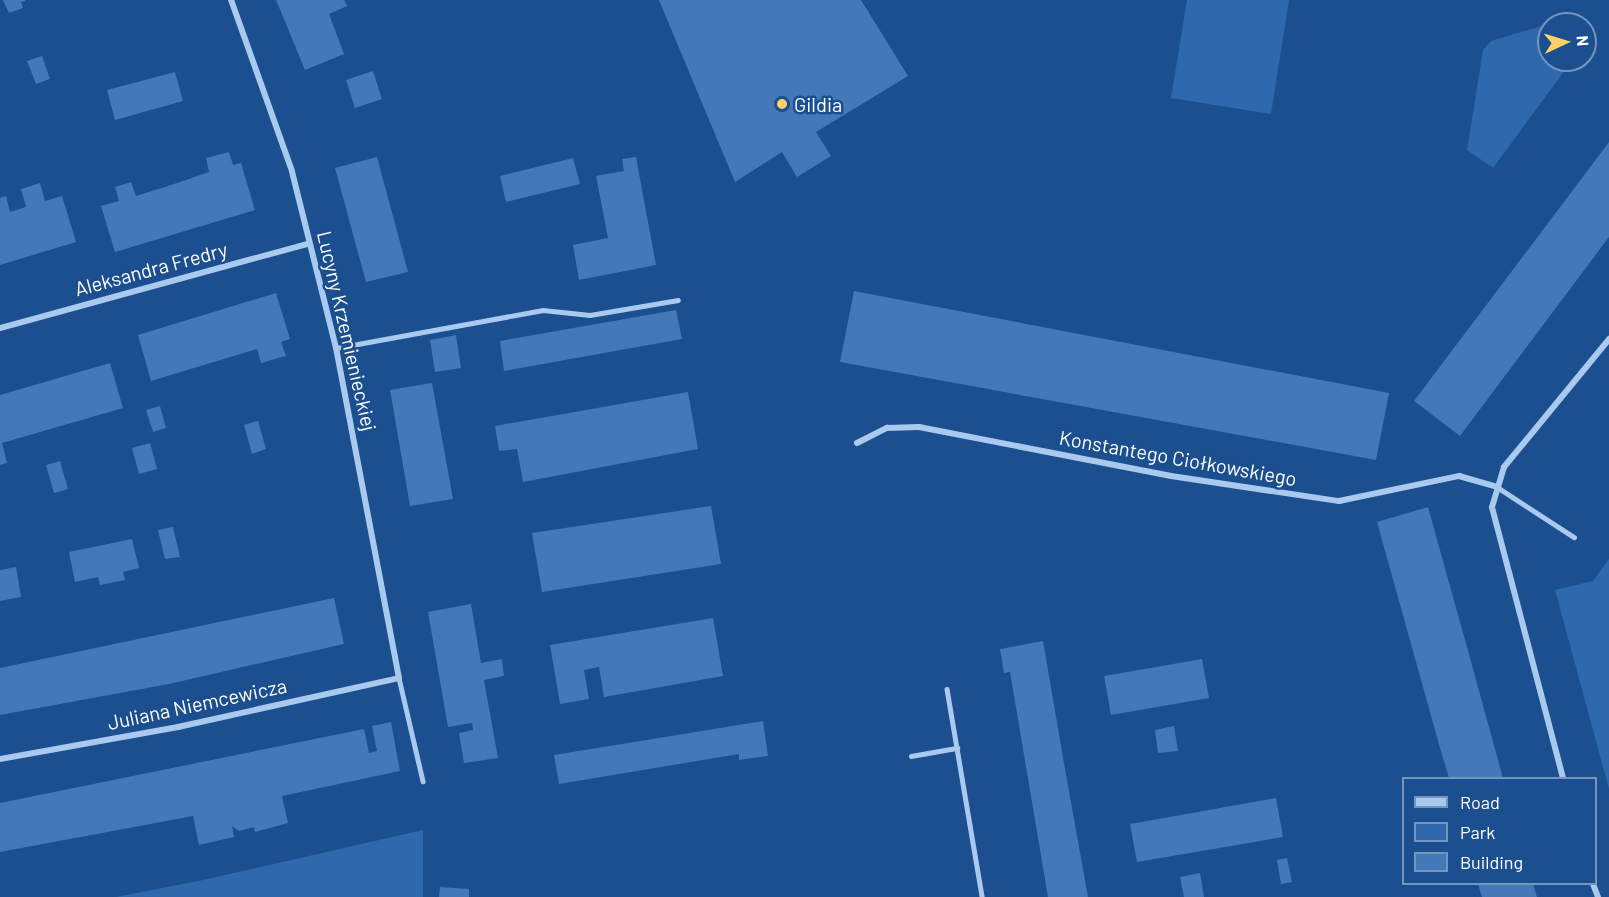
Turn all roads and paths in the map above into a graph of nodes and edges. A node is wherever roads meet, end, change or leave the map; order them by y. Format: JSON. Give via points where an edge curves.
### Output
{"nodes":[{"id":1,"x":231,"y":0,"type":"edge"},
{"id":2,"x":310,"y":243,"type":"junction"},
{"id":3,"x":678,"y":300,"type":"dead end"},
{"id":4,"x":0,"y":328,"type":"edge"},
{"id":5,"x":1609,"y":339,"type":"edge"},
{"id":6,"x":336,"y":348,"type":"junction"},
{"id":7,"x":857,"y":442,"type":"dead end"},
{"id":8,"x":1495,"y":486,"type":"junction"},
{"id":9,"x":1574,"y":537,"type":"dead end"},
{"id":10,"x":399,"y":678,"type":"junction"},
{"id":11,"x":947,"y":689,"type":"dead end"},
{"id":12,"x":957,"y":748,"type":"junction"},
{"id":13,"x":911,"y":756,"type":"dead end"},
{"id":14,"x":0,"y":759,"type":"edge"},
{"id":15,"x":1563,"y":777,"type":"edge"},
{"id":16,"x":423,"y":781,"type":"dead end"},
{"id":17,"x":982,"y":897,"type":"edge"}],
"edges":[{"from":1,"to":2,"type":"street","name":"Lucyny Krzemienieckiej","via":[[273,109]]},
{"from":2,"to":4,"type":"street","name":"Aleksandra Fredry"},
{"from":2,"to":6,"type":"street","name":"Lucyny Krzemienieckiej"},
{"from":3,"to":6,"type":"lane","via":[[591,315],[543,310]]},
{"from":5,"to":8,"type":"street","via":[[1503,467]]},
{"from":6,"to":10,"type":"street","name":"Lucyny Krzemienieckiej"},
{"from":7,"to":8,"type":"street","name":"Konstantego Ciołkowskiego","via":[[887,428],[919,427],[1171,476],[1339,501],[1459,476]]},
{"from":8,"to":9,"type":"lane"},
{"from":8,"to":15,"type":"street","via":[[1492,507]]},
{"from":10,"to":14,"type":"street","name":"Juliana Niemcewicza","via":[[178,727]]},
{"from":10,"to":16,"type":"lane"},
{"from":11,"to":12,"type":"lane"},
{"from":12,"to":13,"type":"lane"},
{"from":12,"to":17,"type":"lane"}]}
